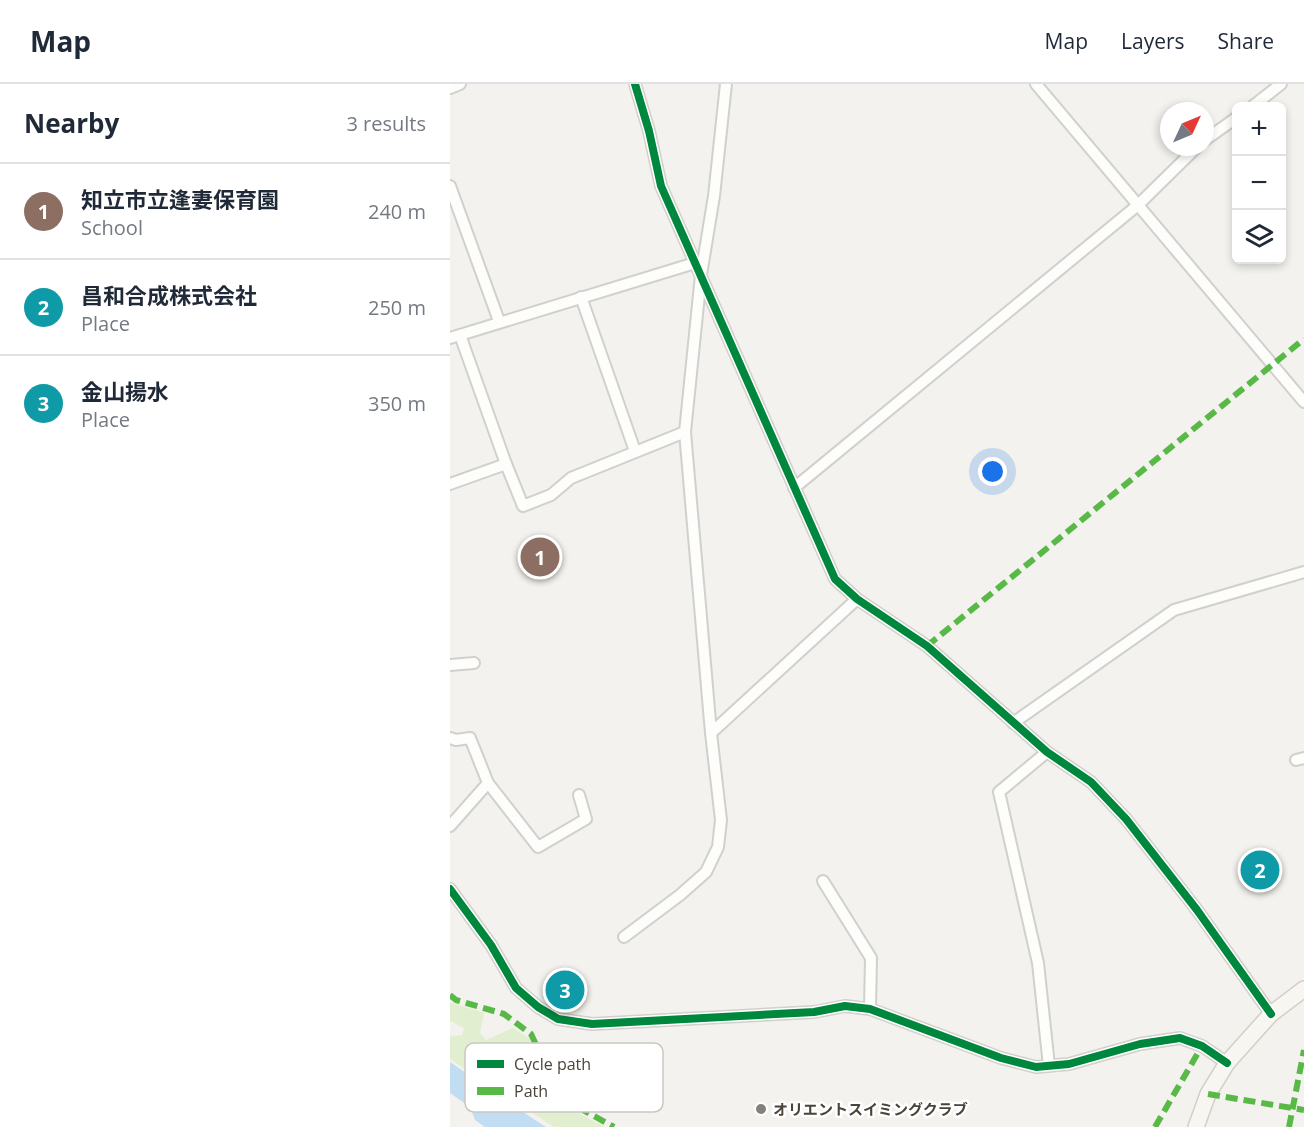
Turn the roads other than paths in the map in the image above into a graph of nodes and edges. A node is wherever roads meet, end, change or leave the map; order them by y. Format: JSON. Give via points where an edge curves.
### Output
{"nodes":[{"id":1,"x":460,"y":84,"type":"edge"},
{"id":2,"x":635,"y":84,"type":"edge"},
{"id":3,"x":726,"y":84,"type":"edge"},
{"id":4,"x":1036,"y":84,"type":"edge"},
{"id":5,"x":1281,"y":84,"type":"edge"},
{"id":6,"x":450,"y":88,"type":"edge"},
{"id":7,"x":1258,"y":102,"type":"edge"},
{"id":8,"x":1232,"y":121,"type":"edge"},
{"id":9,"x":1214,"y":134,"type":"edge"},
{"id":10,"x":1188,"y":156,"type":"edge"},
{"id":11,"x":450,"y":186,"type":"edge"},
{"id":12,"x":1138,"y":205,"type":"junction"},
{"id":13,"x":695,"y":263,"type":"junction"},
{"id":14,"x":701,"y":275,"type":"junction"},
{"id":15,"x":582,"y":297,"type":"junction"},
{"id":16,"x":499,"y":321,"type":"junction"},
{"id":17,"x":455,"y":336,"type":"edge"},
{"id":18,"x":1304,"y":402,"type":"edge"},
{"id":19,"x":686,"y":432,"type":"junction"},
{"id":20,"x":635,"y":451,"type":"junction"},
{"id":21,"x":506,"y":464,"type":"junction"},
{"id":22,"x":450,"y":484,"type":"edge"},
{"id":23,"x":794,"y":488,"type":"junction"},
{"id":24,"x":1304,"y":572,"type":"edge"},
{"id":25,"x":857,"y":599,"type":"junction"},
{"id":26,"x":474,"y":663,"type":"dead end"},
{"id":27,"x":450,"y":664,"type":"edge"},
{"id":28,"x":1013,"y":723,"type":"junction"},
{"id":29,"x":711,"y":733,"type":"junction"},
{"id":30,"x":450,"y":738,"type":"edge"},
{"id":31,"x":1047,"y":752,"type":"junction"},
{"id":32,"x":488,"y":783,"type":"junction"},
{"id":33,"x":579,"y":795,"type":"dead end"},
{"id":34,"x":450,"y":826,"type":"edge"},
{"id":35,"x":823,"y":881,"type":"dead end"},
{"id":36,"x":450,"y":889,"type":"edge"},
{"id":37,"x":624,"y":937,"type":"dead end"},
{"id":38,"x":1304,"y":989,"type":"edge"},
{"id":39,"x":870,"y":1009,"type":"junction"},
{"id":40,"x":1271,"y":1014,"type":"junction"},
{"id":41,"x":1227,"y":1063,"type":"junction"},
{"id":42,"x":1049,"y":1066,"type":"junction"},
{"id":43,"x":1196,"y":1127,"type":"edge"}],
"edges":[{"from":1,"to":6,"type":"street"},
{"from":2,"to":13,"type":"street","via":[[661,186]]},
{"from":3,"to":14,"type":"street"},
{"from":4,"to":12,"type":"street"},
{"from":5,"to":7,"type":"street"},
{"from":8,"to":9,"type":"street"},
{"from":10,"to":12,"type":"street"},
{"from":11,"to":16,"type":"street"},
{"from":12,"to":18,"type":"street"},
{"from":12,"to":23,"type":"street"},
{"from":13,"to":14,"type":"street"},
{"from":13,"to":15,"type":"street"},
{"from":14,"to":19,"type":"street"},
{"from":14,"to":23,"type":"street"},
{"from":15,"to":16,"type":"street"},
{"from":15,"to":20,"type":"street"},
{"from":16,"to":17,"type":"street"},
{"from":17,"to":21,"type":"street"},
{"from":19,"to":20,"type":"street"},
{"from":19,"to":29,"type":"street"},
{"from":20,"to":21,"type":"street","via":[[571,478],[551,495],[523,506]]},
{"from":21,"to":22,"type":"street"},
{"from":23,"to":25,"type":"street","via":[[835,579]]},
{"from":24,"to":28,"type":"street","via":[[1174,610]]},
{"from":25,"to":28,"type":"street","via":[[927,646]]},
{"from":25,"to":29,"type":"street"},
{"from":26,"to":27,"type":"street"},
{"from":28,"to":31,"type":"street"},
{"from":29,"to":37,"type":"street","via":[[721,820],[717,847],[706,872]]},
{"from":30,"to":32,"type":"street","via":[[471,738]]},
{"from":31,"to":40,"type":"street","via":[[1091,782],[1126,819]]},
{"from":31,"to":42,"type":"street","via":[[999,792],[1038,963]]},
{"from":32,"to":33,"type":"street","via":[[538,847],[586,819]]},
{"from":32,"to":34,"type":"street"},
{"from":35,"to":39,"type":"street","via":[[871,958]]},
{"from":36,"to":39,"type":"street","via":[[491,945],[516,988],[538,1008],[558,1019],[592,1024],[814,1012],[845,1006]]},
{"from":38,"to":40,"type":"main road"},
{"from":39,"to":42,"type":"street","via":[[1001,1058],[1036,1067]]},
{"from":40,"to":41,"type":"main road"},
{"from":41,"to":42,"type":"street","via":[[1202,1046],[1180,1038]]},
{"from":41,"to":43,"type":"main road","via":[[1208,1094]]}]}
